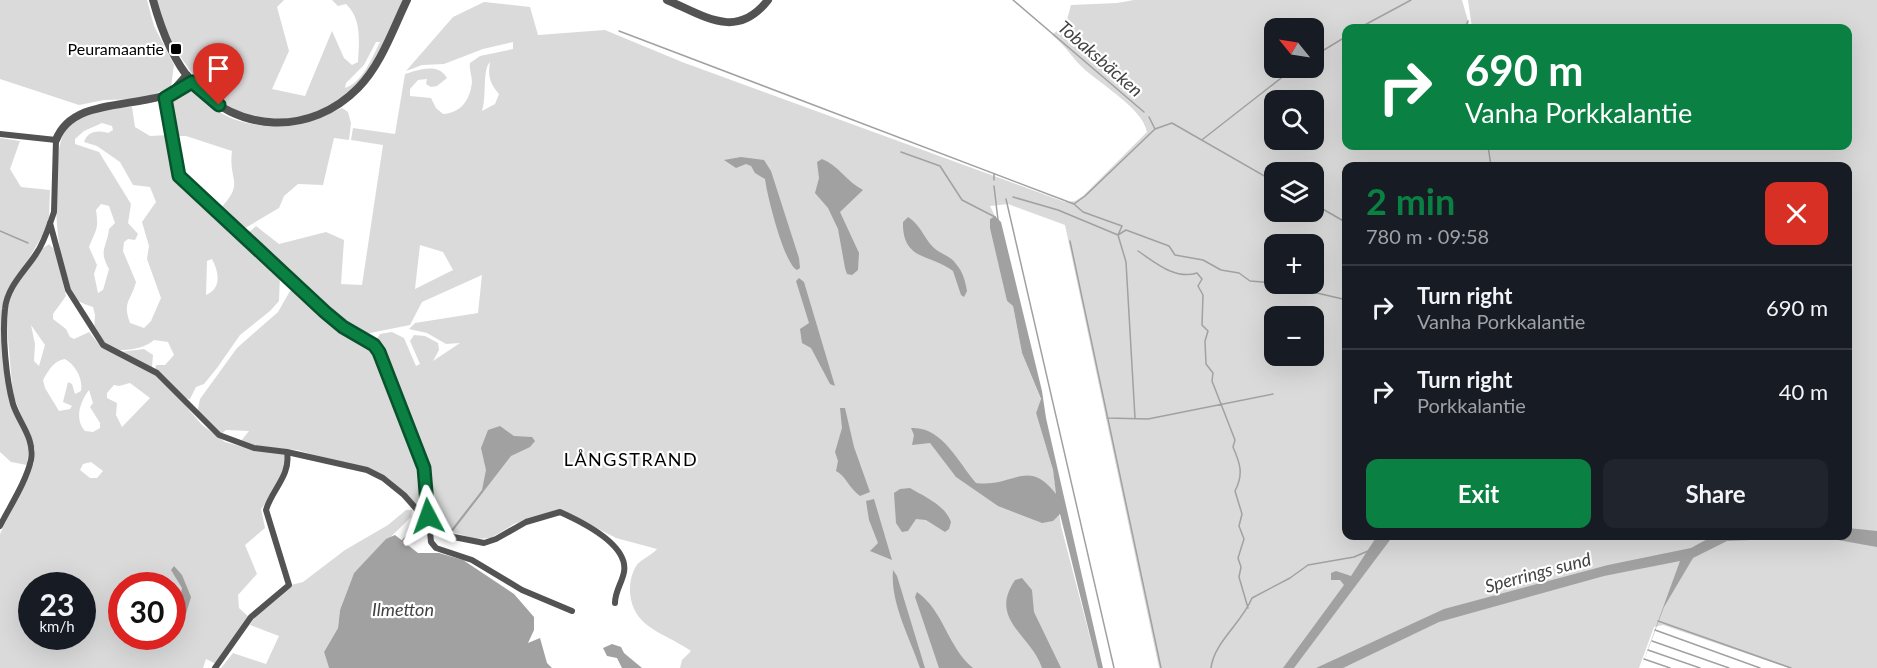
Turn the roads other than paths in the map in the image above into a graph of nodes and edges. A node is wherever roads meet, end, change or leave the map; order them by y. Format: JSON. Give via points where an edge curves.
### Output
{"nodes":[{"id":1,"x":153,"y":0,"type":"edge"},
{"id":2,"x":407,"y":0,"type":"edge"},
{"id":3,"x":667,"y":0,"type":"edge"},
{"id":4,"x":768,"y":0,"type":"edge"},
{"id":5,"x":190,"y":79,"type":"junction"},
{"id":6,"x":168,"y":96,"type":"junction"},
{"id":7,"x":0,"y":134,"type":"edge"},
{"id":8,"x":56,"y":140,"type":"junction"},
{"id":9,"x":50,"y":223,"type":"junction"},
{"id":10,"x":44,"y":239,"type":"junction"},
{"id":11,"x":56,"y":241,"type":"junction"},
{"id":12,"x":287,"y":452,"type":"junction"},
{"id":13,"x":428,"y":522,"type":"junction"},
{"id":14,"x":0,"y":526,"type":"edge"},
{"id":15,"x":615,"y":603,"type":"dead end"},
{"id":16,"x":572,"y":611,"type":"dead end"},
{"id":17,"x":215,"y":668,"type":"edge"}],
"edges":[{"from":1,"to":5,"type":"street","via":[[166,39]]},
{"from":2,"to":5,"type":"street","via":[[366,80],[342,103],[309,119],[278,124],[247,118],[219,105]]},
{"from":3,"to":4,"type":"street","via":[[733,23],[752,17]]},
{"from":5,"to":6,"type":"street"},
{"from":6,"to":8,"type":"street","via":[[86,111],[68,122]]},
{"from":6,"to":13,"type":"street","via":[[179,176],[298,288],[379,352],[424,468]]},
{"from":7,"to":8,"type":"street"},
{"from":8,"to":9,"type":"street","via":[[54,212]]},
{"from":9,"to":10,"type":"street"},
{"from":9,"to":11,"type":"street"},
{"from":10,"to":11,"type":"street"},
{"from":10,"to":14,"type":"street","via":[[13,286],[5,307],[10,391],[28,434],[31,453],[29,466]]},
{"from":11,"to":12,"type":"street","via":[[68,290],[103,345],[157,373],[219,435],[254,448]]},
{"from":12,"to":13,"type":"street","via":[[367,470],[404,495]]},
{"from":12,"to":17,"type":"street","via":[[285,475],[266,510],[289,585],[251,618]]},
{"from":13,"to":15,"type":"street","via":[[454,537],[484,543],[526,522],[560,512],[606,538],[624,560],[625,571]]},
{"from":13,"to":16,"type":"street","via":[[435,548],[472,560],[522,590]]}]}
